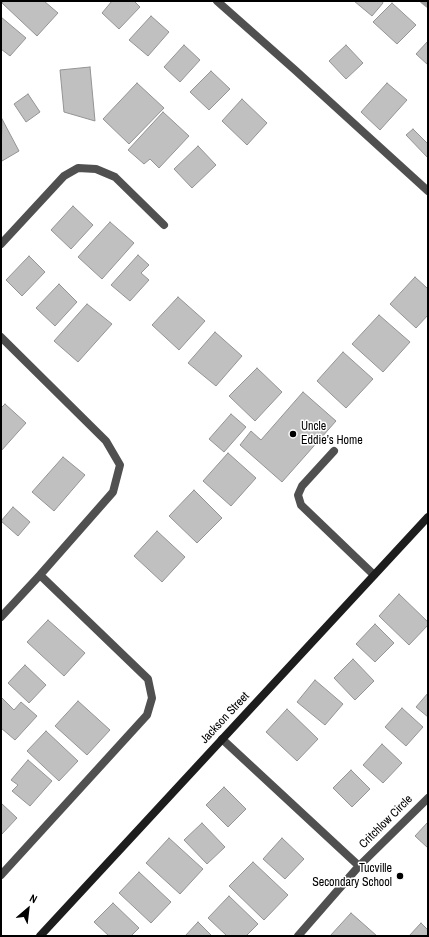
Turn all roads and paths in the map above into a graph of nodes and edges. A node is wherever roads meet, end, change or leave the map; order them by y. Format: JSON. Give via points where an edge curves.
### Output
{"nodes":[{"id":1,"x":217,"y":1,"type":"edge"},
{"id":2,"x":428,"y":191,"type":"edge"},
{"id":3,"x":164,"y":225,"type":"dead end"},
{"id":4,"x":1,"y":244,"type":"edge"},
{"id":5,"x":1,"y":337,"type":"edge"},
{"id":6,"x":334,"y":451,"type":"dead end"},
{"id":7,"x":428,"y":517,"type":"edge"},
{"id":8,"x":40,"y":575,"type":"junction"},
{"id":9,"x":374,"y":575,"type":"junction"},
{"id":10,"x":1,"y":616,"type":"edge"},
{"id":11,"x":222,"y":739,"type":"junction"},
{"id":12,"x":428,"y":798,"type":"edge"},
{"id":13,"x":359,"y":866,"type":"junction"},
{"id":14,"x":1,"y":875,"type":"edge"},
{"id":15,"x":40,"y":936,"type":"edge"},
{"id":16,"x":298,"y":936,"type":"edge"}],
"edges":[{"from":1,"to":2,"type":"street"},
{"from":3,"to":4,"type":"street","via":[[115,177],[96,169],[78,168],[64,176]]},
{"from":5,"to":8,"type":"street","via":[[106,441],[120,465],[113,492]]},
{"from":6,"to":9,"type":"street","via":[[302,486],[298,495],[301,505]]},
{"from":7,"to":9,"type":"street","name":"Jackson Street"},
{"from":8,"to":10,"type":"street"},
{"from":8,"to":14,"type":"street","via":[[148,679],[152,698],[147,715]]},
{"from":9,"to":11,"type":"street","name":"Jackson Street"},
{"from":11,"to":13,"type":"street"},
{"from":11,"to":15,"type":"street","name":"Jackson Street"},
{"from":12,"to":13,"type":"street","name":"Critchlow Circle"},
{"from":13,"to":16,"type":"street","name":"Critchlow Circle"}]}
